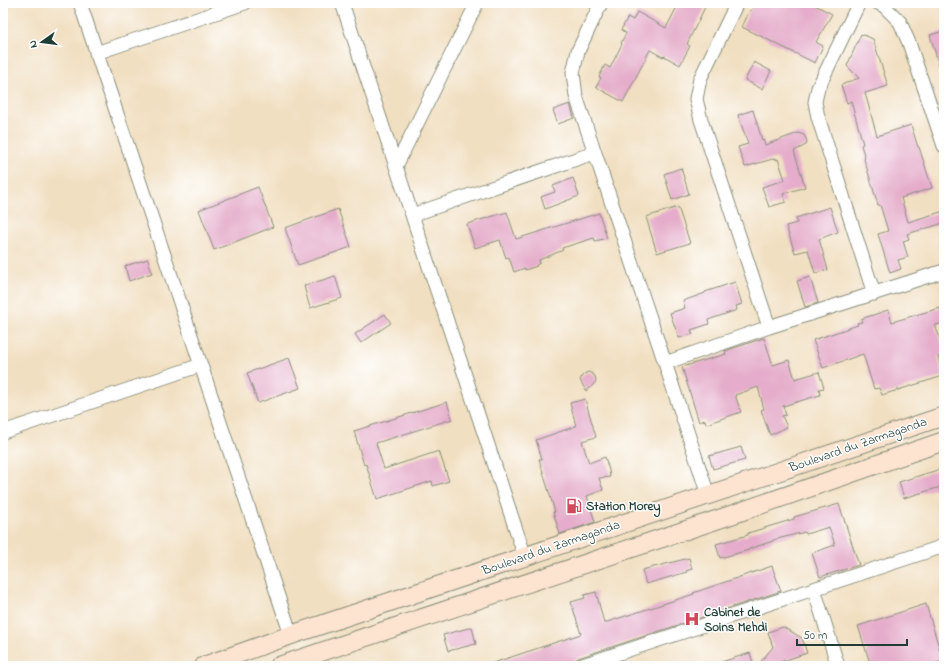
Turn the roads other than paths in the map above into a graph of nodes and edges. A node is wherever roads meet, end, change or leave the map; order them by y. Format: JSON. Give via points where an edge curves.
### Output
{"nodes":[{"id":1,"x":80,"y":3,"type":"edge"},
{"id":2,"x":245,"y":3,"type":"edge"},
{"id":3,"x":342,"y":3,"type":"edge"},
{"id":4,"x":477,"y":3,"type":"edge"},
{"id":5,"x":601,"y":3,"type":"edge"},
{"id":6,"x":737,"y":3,"type":"edge"},
{"id":7,"x":859,"y":3,"type":"edge"},
{"id":8,"x":878,"y":3,"type":"edge"},
{"id":9,"x":96,"y":53,"type":"junction"},
{"id":10,"x":944,"y":146,"type":"edge"},
{"id":11,"x":594,"y":153,"type":"junction"},
{"id":12,"x":396,"y":166,"type":"junction"},
{"id":13,"x":412,"y":215,"type":"junction"},
{"id":14,"x":944,"y":271,"type":"edge"},
{"id":15,"x":874,"y":294,"type":"junction"},
{"id":16,"x":769,"y":328,"type":"junction"},
{"id":17,"x":665,"y":363,"type":"junction"},
{"id":18,"x":201,"y":366,"type":"junction"},
{"id":19,"x":944,"y":416,"type":"edge"},
{"id":20,"x":3,"y":432,"type":"edge"},
{"id":21,"x":944,"y":441,"type":"edge"},
{"id":22,"x":708,"y":495,"type":"junction"},
{"id":23,"x":944,"y":546,"type":"edge"},
{"id":24,"x":525,"y":557,"type":"junction"},
{"id":25,"x":814,"y":589,"type":"junction"},
{"id":26,"x":291,"y":635,"type":"junction"},
{"id":27,"x":204,"y":666,"type":"edge"},
{"id":28,"x":279,"y":666,"type":"edge"},
{"id":29,"x":580,"y":666,"type":"edge"},
{"id":30,"x":838,"y":666,"type":"edge"}],
"edges":[{"from":1,"to":9,"type":"street"},
{"from":2,"to":9,"type":"street"},
{"from":3,"to":12,"type":"street"},
{"from":4,"to":12,"type":"street"},
{"from":5,"to":11,"type":"street","via":[[578,51],[573,73],[576,96]]},
{"from":6,"to":16,"type":"street","via":[[700,79],[696,99]]},
{"from":7,"to":15,"type":"street","via":[[818,88],[815,102]]},
{"from":8,"to":10,"type":"street","via":[[900,22]]},
{"from":9,"to":18,"type":"street"},
{"from":11,"to":13,"type":"street"},
{"from":11,"to":17,"type":"street"},
{"from":12,"to":13,"type":"street"},
{"from":13,"to":24,"type":"street"},
{"from":14,"to":15,"type":"street"},
{"from":15,"to":16,"type":"street"},
{"from":16,"to":17,"type":"street"},
{"from":17,"to":22,"type":"street"},
{"from":18,"to":20,"type":"street"},
{"from":18,"to":26,"type":"street"},
{"from":19,"to":22,"type":"main road","name":"Boulevard du Zarmaganda"},
{"from":21,"to":28,"type":"main road","name":"Boulevard du Zarmaganda"},
{"from":22,"to":24,"type":"main road","name":"Boulevard du Zarmaganda"},
{"from":23,"to":25,"type":"street"},
{"from":24,"to":26,"type":"main road","name":"Boulevard du Zarmaganda"},
{"from":25,"to":29,"type":"street"},
{"from":25,"to":30,"type":"street"},
{"from":26,"to":27,"type":"main road","name":"Boulevard du Zarmaganda"}]}
